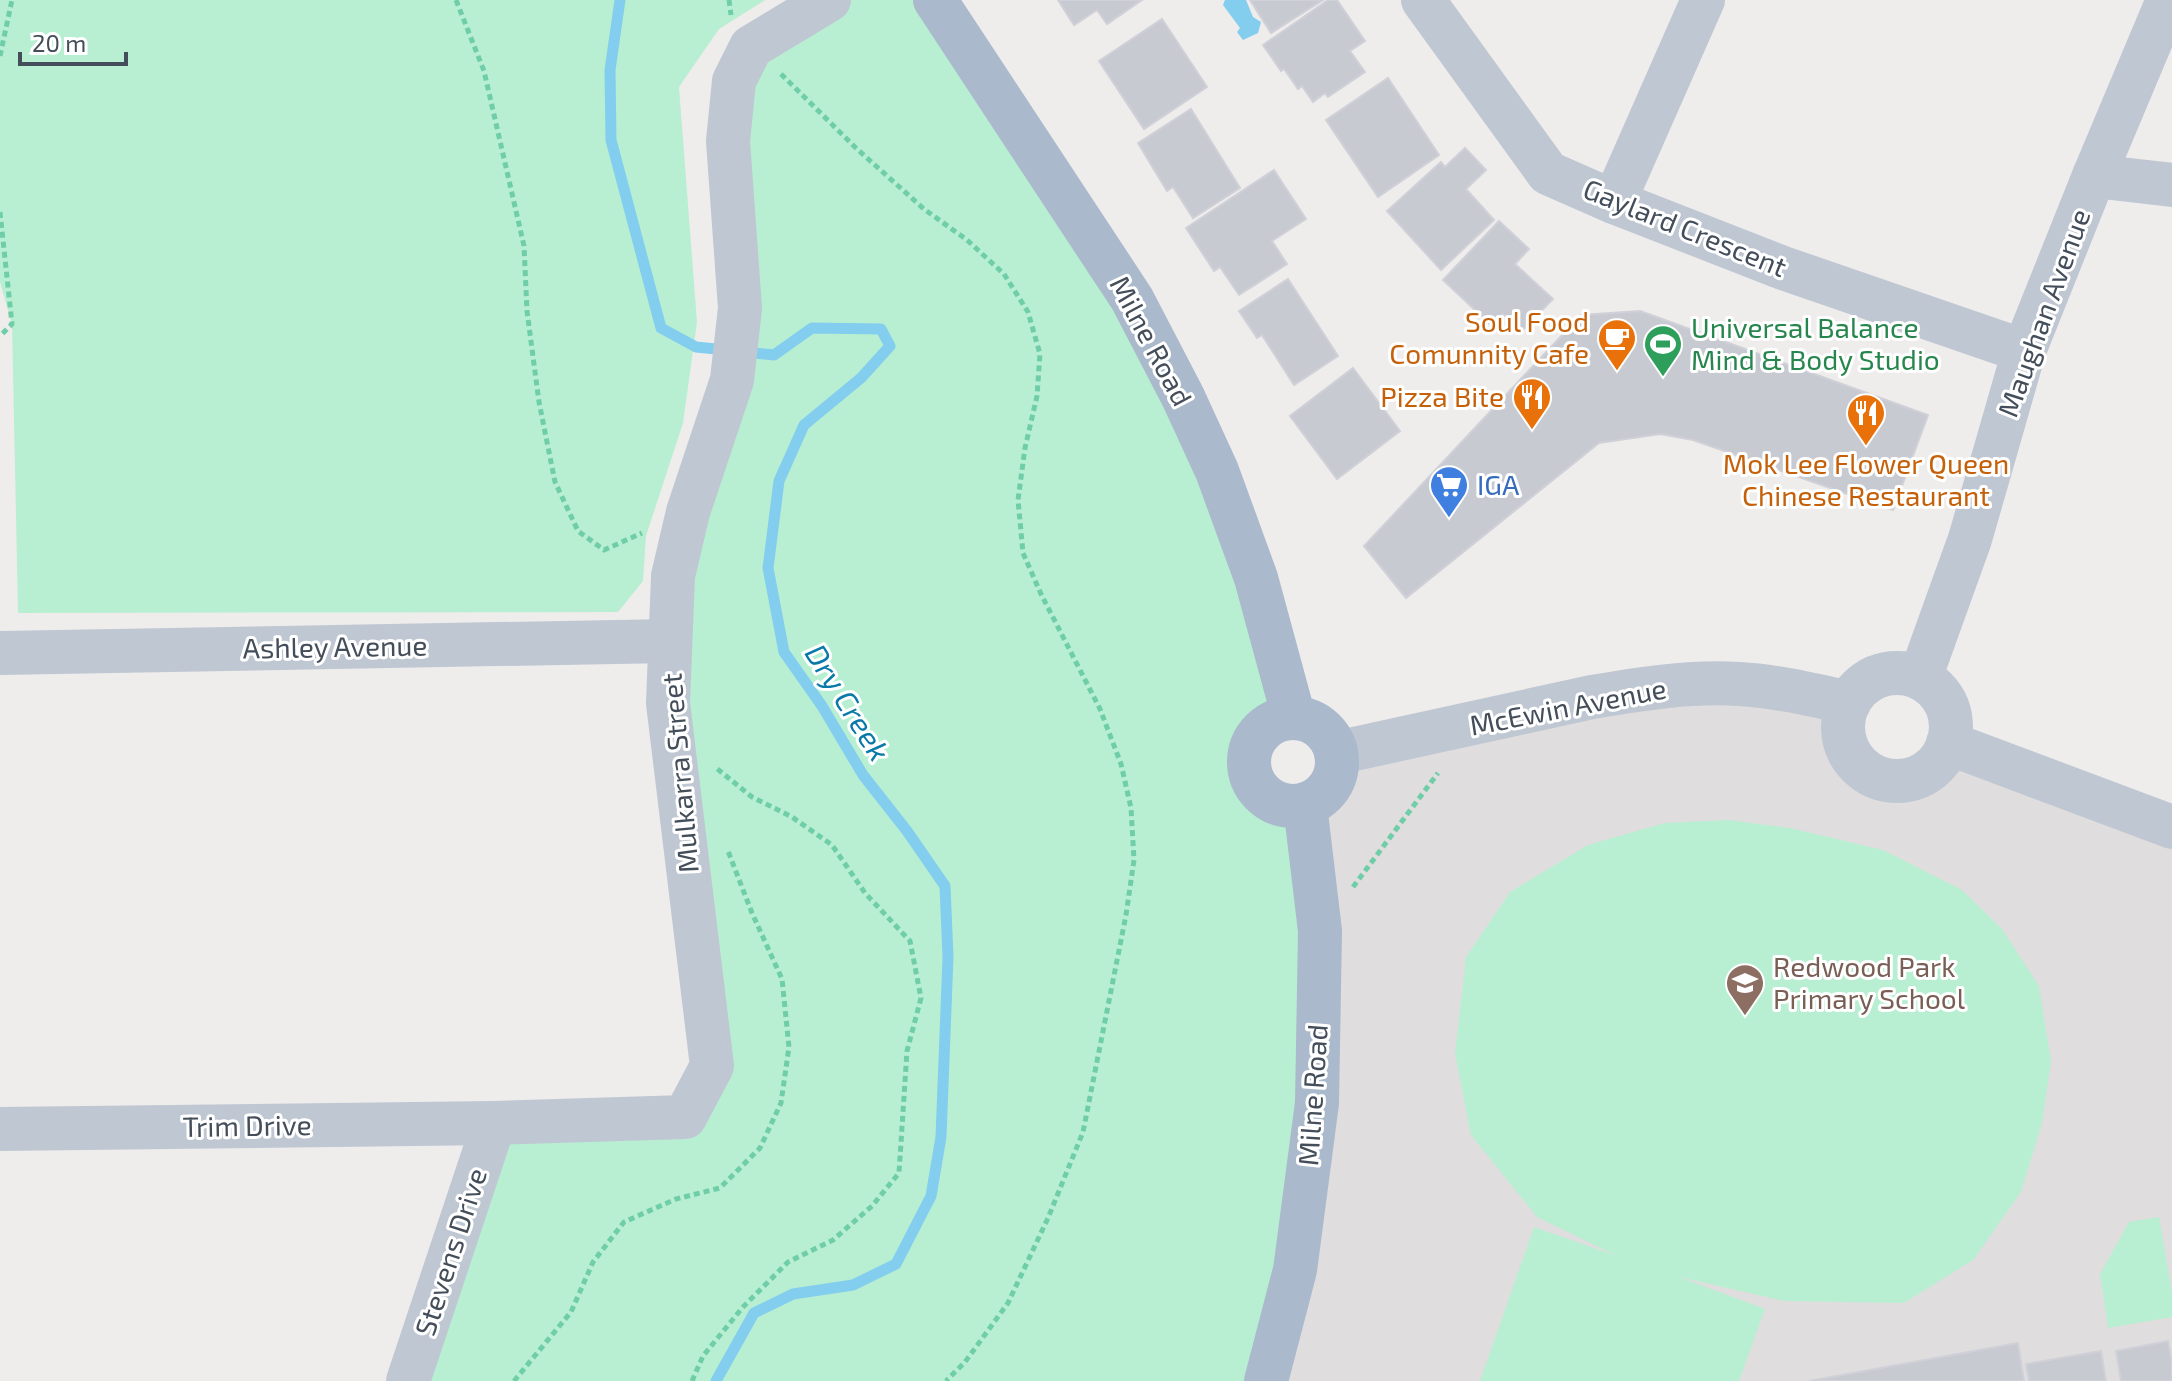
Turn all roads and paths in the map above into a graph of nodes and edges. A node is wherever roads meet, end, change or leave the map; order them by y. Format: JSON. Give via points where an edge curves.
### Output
{"nodes":[{"id":1,"x":12,"y":0,"type":"edge"},
{"id":2,"x":456,"y":0,"type":"edge"},
{"id":3,"x":829,"y":0,"type":"edge"},
{"id":4,"x":935,"y":0,"type":"edge"},
{"id":5,"x":1423,"y":0,"type":"edge"},
{"id":6,"x":1703,"y":0,"type":"edge"},
{"id":7,"x":2168,"y":0,"type":"edge"},
{"id":8,"x":751,"y":47,"type":"junction"},
{"id":9,"x":0,"y":56,"type":"edge"},
{"id":10,"x":2094,"y":176,"type":"junction"},
{"id":11,"x":2172,"y":185,"type":"edge"},
{"id":12,"x":1614,"y":202,"type":"junction"},
{"id":13,"x":0,"y":212,"type":"edge"},
{"id":14,"x":0,"y":336,"type":"edge"},
{"id":15,"x":2024,"y":351,"type":"junction"},
{"id":16,"x":688,"y":512,"type":"junction"},
{"id":17,"x":670,"y":641,"type":"junction"},
{"id":18,"x":0,"y":653,"type":"edge"},
{"id":19,"x":1920,"y":678,"type":"junction"},
{"id":20,"x":1849,"y":703,"type":"junction"},
{"id":21,"x":1294,"y":718,"type":"junction"},
{"id":22,"x":1948,"y":743,"type":"junction"},
{"id":23,"x":1336,"y":753,"type":"junction"},
{"id":24,"x":712,"y":764,"type":"dead end"},
{"id":25,"x":1438,"y":772,"type":"dead end"},
{"id":26,"x":1305,"y":805,"type":"junction"},
{"id":27,"x":2172,"y":827,"type":"edge"},
{"id":28,"x":1320,"y":931,"type":"junction"},
{"id":29,"x":494,"y":1123,"type":"junction"},
{"id":30,"x":0,"y":1129,"type":"edge"},
{"id":31,"x":408,"y":1381,"type":"edge"},
{"id":32,"x":692,"y":1381,"type":"edge"},
{"id":33,"x":946,"y":1381,"type":"edge"},
{"id":34,"x":1266,"y":1381,"type":"edge"}],
"edges":[{"from":1,"to":9,"type":"path"},
{"from":2,"to":16,"type":"path","via":[[484,71],[524,246],[527,311],[555,482],[578,531],[604,550]]},
{"from":3,"to":8,"type":"street"},
{"from":4,"to":21,"type":"main road","name":"Milne Road","via":[[1132,299],[1183,397],[1256,578]]},
{"from":5,"to":12,"type":"street","name":"Gaylard Crescent","via":[[1548,173]]},
{"from":6,"to":12,"type":"street"},
{"from":7,"to":10,"type":"street","name":"Maughan Avenue"},
{"from":8,"to":16,"type":"street","name":"Mulkarra Street","via":[[734,81],[728,141],[740,308],[732,380]]},
{"from":8,"to":33,"type":"path","via":[[857,149],[1004,274],[1028,312],[1040,354],[1018,500],[1023,553],[1100,709],[1131,808],[1134,860],[1126,915],[1083,1132],[1008,1303]]},
{"from":10,"to":11,"type":"street"},
{"from":10,"to":15,"type":"street","name":"Maughan Avenue"},
{"from":12,"to":15,"type":"street","name":"Gaylard Crescent","via":[[1783,268]]},
{"from":13,"to":14,"type":"path","via":[[12,324]]},
{"from":15,"to":19,"type":"street","name":"Maughan Avenue","via":[[1970,539]]},
{"from":16,"to":17,"type":"street","name":"Mulkarra Street","via":[[673,576]]},
{"from":17,"to":18,"type":"street","name":"Ashley Avenue"},
{"from":17,"to":29,"type":"street","name":"Mulkarra Street","via":[[668,703],[712,1066],[685,1117]]},
{"from":19,"to":20,"type":"street","via":[[1886,674],[1870,680]]},
{"from":19,"to":22,"type":"street","via":[[1949,712]]},
{"from":20,"to":22,"type":"street","via":[[1844,740],[1862,769],[1878,778],[1913,779],[1940,759]]},
{"from":20,"to":23,"type":"street","name":"McEwin Avenue","via":[[1740,684],[1632,690]]},
{"from":21,"to":23,"type":"main road","via":[[1321,728]]},
{"from":21,"to":26,"type":"main road","via":[[1265,728],[1255,739],[1249,769],[1263,795],[1276,803]]},
{"from":22,"to":27,"type":"street"},
{"from":23,"to":26,"type":"main road","via":[[1337,766],[1327,790]]},
{"from":24,"to":32,"type":"path","via":[[752,797],[832,845],[865,893],[910,941],[921,998],[907,1051],[899,1173],[833,1240],[788,1262],[743,1307],[703,1356]]},
{"from":25,"to":28,"type":"path"},
{"from":26,"to":28,"type":"main road","name":"Milne Road"},
{"from":28,"to":34,"type":"main road","name":"Milne Road","via":[[1317,1103],[1295,1270]]},
{"from":29,"to":30,"type":"street","name":"Trim Drive"},
{"from":29,"to":31,"type":"street","name":"Stevens Drive"}]}
